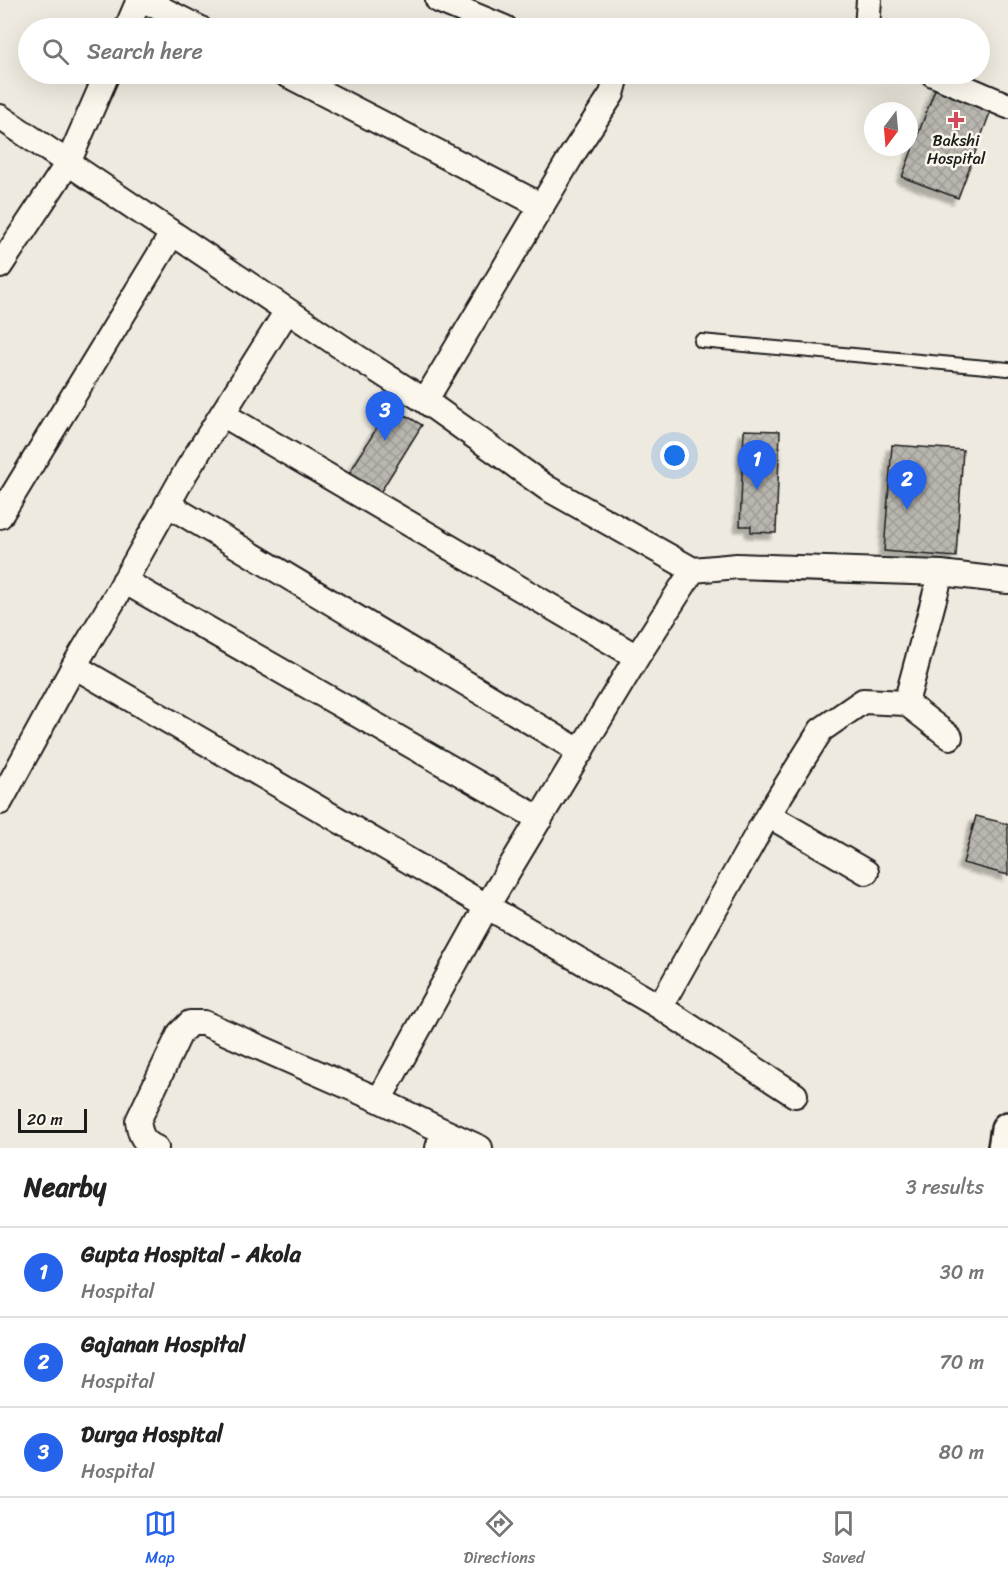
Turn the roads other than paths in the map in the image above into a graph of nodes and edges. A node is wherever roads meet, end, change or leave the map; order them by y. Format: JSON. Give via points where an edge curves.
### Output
{"nodes":[{"id":1,"x":139,"y":0,"type":"edge"},
{"id":2,"x":144,"y":0,"type":"edge"},
{"id":3,"x":438,"y":0,"type":"edge"},
{"id":4,"x":869,"y":0,"type":"edge"},
{"id":5,"x":131,"y":18,"type":"edge"},
{"id":6,"x":179,"y":18,"type":"edge"},
{"id":7,"x":480,"y":18,"type":"edge"},
{"id":8,"x":868,"y":18,"type":"edge"},
{"id":9,"x":103,"y":84,"type":"edge"},
{"id":10,"x":305,"y":84,"type":"edge"},
{"id":11,"x":615,"y":84,"type":"edge"},
{"id":12,"x":956,"y":84,"type":"edge"},
{"id":13,"x":1008,"y":106,"type":"edge"},
{"id":14,"x":0,"y":117,"type":"edge"},
{"id":15,"x":68,"y":163,"type":"junction"},
{"id":16,"x":542,"y":206,"type":"junction"},
{"id":17,"x":172,"y":234,"type":"junction"},
{"id":18,"x":0,"y":266,"type":"edge"},
{"id":19,"x":287,"y":311,"type":"junction"},
{"id":20,"x":701,"y":341,"type":"dead end"},
{"id":21,"x":1008,"y":369,"type":"edge"},
{"id":22,"x":425,"y":401,"type":"junction"},
{"id":23,"x":222,"y":414,"type":"junction"},
{"id":24,"x":167,"y":504,"type":"junction"},
{"id":25,"x":0,"y":516,"type":"edge"},
{"id":26,"x":693,"y":570,"type":"junction"},
{"id":27,"x":940,"y":573,"type":"junction"},
{"id":28,"x":124,"y":581,"type":"junction"},
{"id":29,"x":1008,"y":581,"type":"edge"},
{"id":30,"x":637,"y":657,"type":"junction"},
{"id":31,"x":74,"y":666,"type":"junction"},
{"id":32,"x":906,"y":703,"type":"junction"},
{"id":33,"x":950,"y":736,"type":"dead end"},
{"id":34,"x":581,"y":752,"type":"junction"},
{"id":35,"x":4,"y":786,"type":"edge"},
{"id":36,"x":768,"y":815,"type":"junction"},
{"id":37,"x":540,"y":819,"type":"junction"},
{"id":38,"x":866,"y":872,"type":"dead end"},
{"id":39,"x":487,"y":906,"type":"junction"},
{"id":40,"x":660,"y":1006,"type":"junction"},
{"id":41,"x":795,"y":1095,"type":"dead end"},
{"id":42,"x":380,"y":1100,"type":"junction"},
{"id":43,"x":1008,"y":1129,"type":"edge"},
{"id":44,"x":440,"y":1140,"type":"edge"},
{"id":45,"x":156,"y":1148,"type":"edge"},
{"id":46,"x":480,"y":1148,"type":"edge"},
{"id":47,"x":1005,"y":1148,"type":"edge"}],
"edges":[{"from":1,"to":5,"type":"street"},
{"from":2,"to":6,"type":"street"},
{"from":3,"to":7,"type":"street"},
{"from":4,"to":8,"type":"street"},
{"from":9,"to":15,"type":"street"},
{"from":10,"to":16,"type":"street"},
{"from":11,"to":16,"type":"street"},
{"from":12,"to":13,"type":"street"},
{"from":14,"to":15,"type":"street"},
{"from":15,"to":17,"type":"street"},
{"from":15,"to":18,"type":"street"},
{"from":16,"to":22,"type":"street"},
{"from":17,"to":19,"type":"street"},
{"from":17,"to":25,"type":"street"},
{"from":19,"to":22,"type":"street"},
{"from":19,"to":23,"type":"street"},
{"from":20,"to":21,"type":"lane"},
{"from":22,"to":26,"type":"street","via":[[547,488]]},
{"from":23,"to":24,"type":"street"},
{"from":23,"to":30,"type":"street"},
{"from":24,"to":28,"type":"street"},
{"from":24,"to":34,"type":"street"},
{"from":26,"to":27,"type":"street","via":[[737,566]]},
{"from":26,"to":30,"type":"street"},
{"from":27,"to":29,"type":"street"},
{"from":27,"to":32,"type":"street"},
{"from":28,"to":31,"type":"street"},
{"from":28,"to":37,"type":"street"},
{"from":30,"to":34,"type":"street"},
{"from":31,"to":35,"type":"street"},
{"from":31,"to":39,"type":"street"},
{"from":32,"to":33,"type":"street"},
{"from":32,"to":36,"type":"street","via":[[863,701],[821,730]]},
{"from":34,"to":37,"type":"street"},
{"from":36,"to":38,"type":"street"},
{"from":36,"to":40,"type":"street"},
{"from":37,"to":39,"type":"street"},
{"from":39,"to":40,"type":"street"},
{"from":39,"to":42,"type":"street"},
{"from":40,"to":41,"type":"street"},
{"from":42,"to":44,"type":"street"},
{"from":42,"to":45,"type":"street","via":[[204,1023],[190,1023],[180,1033],[138,1121],[140,1134]]},
{"from":43,"to":47,"type":"main road"},
{"from":44,"to":46,"type":"street"}]}
